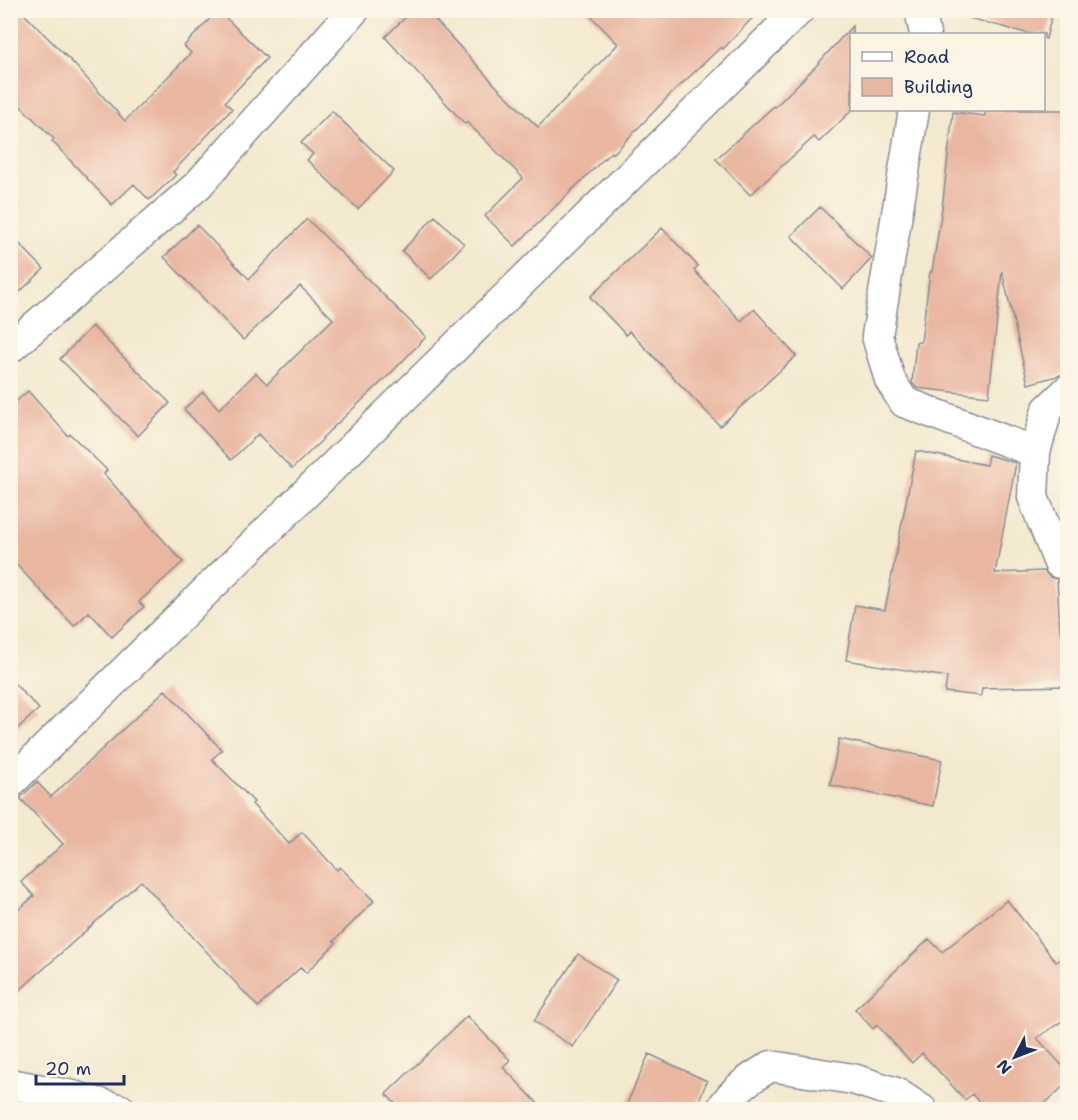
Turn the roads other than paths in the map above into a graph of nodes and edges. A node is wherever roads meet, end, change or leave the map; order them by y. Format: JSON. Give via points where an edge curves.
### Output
{"nodes":[{"id":1,"x":354,"y":10,"type":"edge"},
{"id":2,"x":799,"y":10,"type":"edge"},
{"id":3,"x":920,"y":10,"type":"edge"},
{"id":4,"x":925,"y":33,"type":"edge"},
{"id":5,"x":914,"y":111,"type":"edge"},
{"id":6,"x":10,"y":348,"type":"edge"},
{"id":7,"x":1068,"y":390,"type":"edge"},
{"id":8,"x":1035,"y":452,"type":"junction"},
{"id":9,"x":1068,"y":562,"type":"edge"},
{"id":10,"x":10,"y":783,"type":"edge"},
{"id":11,"x":10,"y":1084,"type":"edge"},
{"id":12,"x":71,"y":1103,"type":"edge"},
{"id":13,"x":121,"y":1110,"type":"edge"},
{"id":14,"x":722,"y":1110,"type":"edge"},
{"id":15,"x":922,"y":1110,"type":"edge"}],
"edges":[{"from":1,"to":6,"type":"street","via":[[198,184]]},
{"from":2,"to":10,"type":"street"},
{"from":3,"to":4,"type":"street"},
{"from":5,"to":8,"type":"street","via":[[877,336],[890,380],[904,402]]},
{"from":7,"to":8,"type":"street","via":[[1047,410]]},
{"from":8,"to":9,"type":"street","via":[[1033,497],[1059,563]]},
{"from":11,"to":12,"type":"street"},
{"from":12,"to":13,"type":"street"},
{"from":14,"to":15,"type":"street","via":[[744,1082],[771,1066],[853,1079],[896,1093]]}]}
